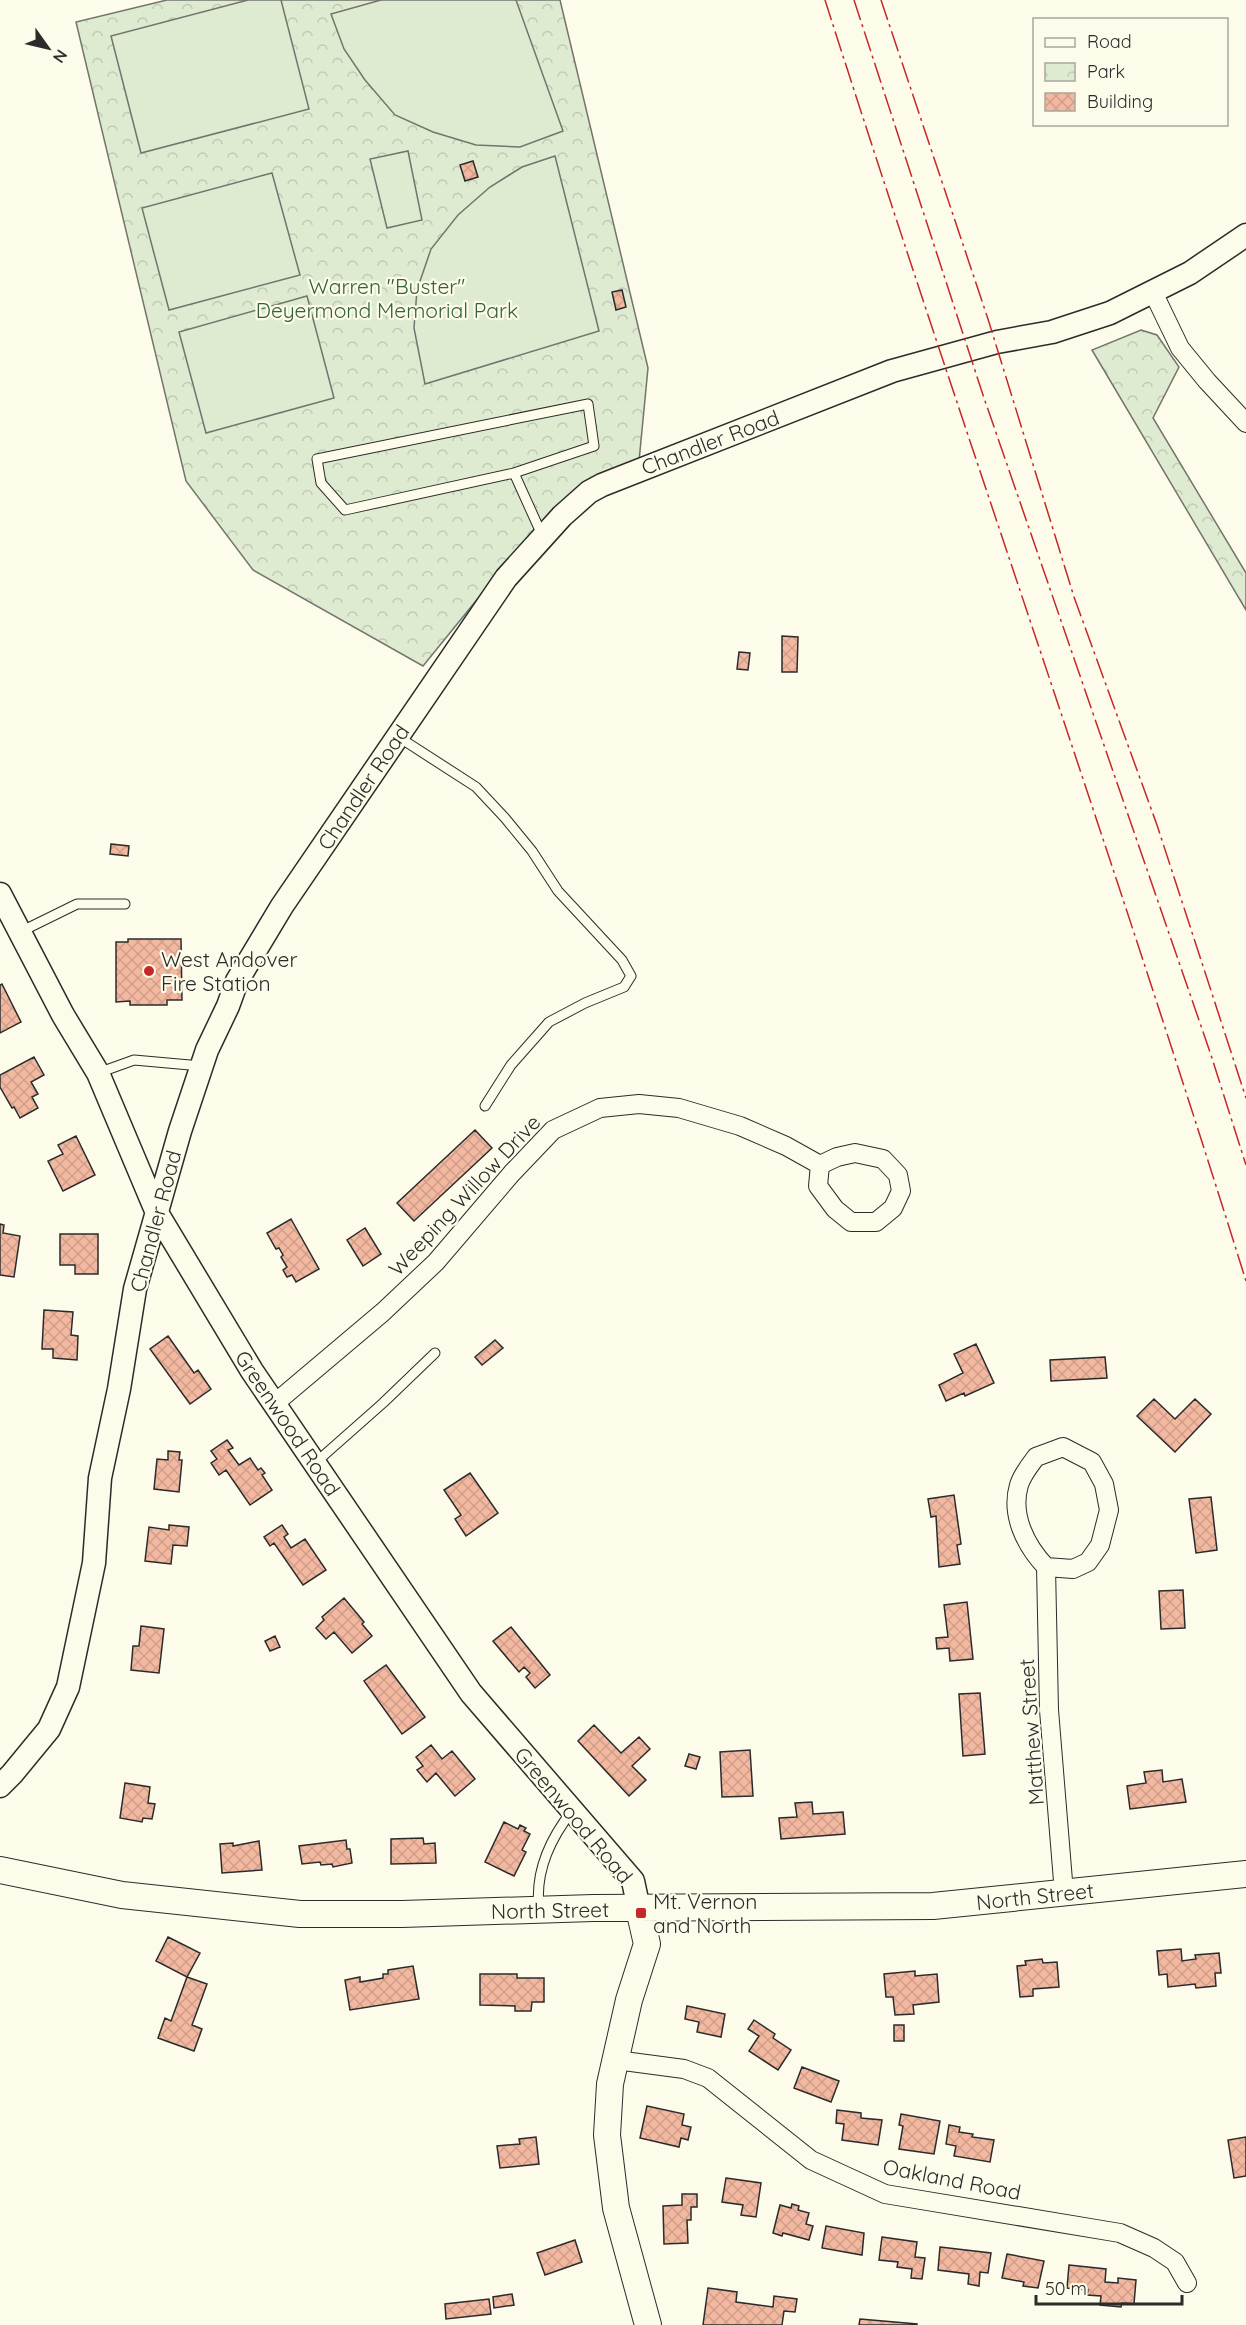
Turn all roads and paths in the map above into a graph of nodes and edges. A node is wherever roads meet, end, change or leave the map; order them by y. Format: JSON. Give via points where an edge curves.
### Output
{"nodes":[{"id":1,"x":1246,"y":235,"type":"edge"},
{"id":2,"x":1153,"y":292,"type":"junction"},
{"id":3,"x":1246,"y":423,"type":"edge"},
{"id":4,"x":514,"y":474,"type":"junction"},
{"id":5,"x":543,"y":537,"type":"junction"},
{"id":6,"x":397,"y":736,"type":"junction"},
{"id":7,"x":0,"y":894,"type":"edge"},
{"id":8,"x":125,"y":904,"type":"dead end"},
{"id":9,"x":20,"y":932,"type":"junction"},
{"id":10,"x":202,"y":1066,"type":"junction"},
{"id":11,"x":98,"y":1073,"type":"junction"},
{"id":12,"x":484,"y":1106,"type":"dead end"},
{"id":13,"x":820,"y":1166,"type":"junction"},
{"id":14,"x":157,"y":1213,"type":"junction"},
{"id":15,"x":435,"y":1353,"type":"dead end"},
{"id":16,"x":274,"y":1404,"type":"junction"},
{"id":17,"x":315,"y":1464,"type":"junction"},
{"id":18,"x":1046,"y":1567,"type":"junction"},
{"id":19,"x":0,"y":1786,"type":"edge"},
{"id":20,"x":572,"y":1811,"type":"junction"},
{"id":21,"x":0,"y":1870,"type":"edge"},
{"id":22,"x":1246,"y":1874,"type":"edge"},
{"id":23,"x":1064,"y":1893,"type":"junction"},
{"id":24,"x":639,"y":1909,"type":"junction"},
{"id":25,"x":539,"y":1910,"type":"junction"},
{"id":26,"x":616,"y":2060,"type":"junction"},
{"id":27,"x":1187,"y":2283,"type":"dead end"},
{"id":28,"x":648,"y":2325,"type":"edge"}],
"edges":[{"from":1,"to":2,"type":"street","name":"Chandler Road","via":[[1190,273]]},
{"from":2,"to":3,"type":"street","via":[[1180,348]]},
{"from":2,"to":5,"type":"street","name":"Chandler Road","via":[[1110,314],[1052,332],[997,342],[892,372],[640,469],[589,492]]},
{"from":4,"to":4,"type":"lane","via":[[345,510],[321,483],[316,459],[588,404],[594,446]]},
{"from":4,"to":5,"type":"lane"},
{"from":5,"to":6,"type":"street","name":"Chandler Road","via":[[506,578]]},
{"from":6,"to":10,"type":"street","name":"Chandler Road","via":[[282,906],[237,981]]},
{"from":6,"to":12,"type":"lane","via":[[476,787],[532,851],[558,891],[622,960],[631,976],[624,987],[549,1022],[511,1065]]},
{"from":7,"to":9,"type":"street","name":"Greenwood Road"},
{"from":8,"to":9,"type":"lane","via":[[77,904]]},
{"from":9,"to":11,"type":"street","name":"Greenwood Road"},
{"from":10,"to":11,"type":"lane","via":[[134,1060]]},
{"from":10,"to":14,"type":"street","name":"Chandler Road"},
{"from":11,"to":14,"type":"street","name":"Greenwood Road"},
{"from":13,"to":13,"type":"street","via":[[855,1153],[883,1159],[898,1175],[901,1191],[893,1208],[876,1222],[851,1222],[835,1209],[818,1186]]},
{"from":13,"to":16,"type":"street","name":"Weeping Willow Drive","via":[[740,1126],[679,1108],[639,1104],[600,1108],[553,1130],[436,1262]]},
{"from":14,"to":16,"type":"street","name":"Greenwood Road"},
{"from":14,"to":19,"type":"street","name":"Chandler Road","via":[[135,1290],[100,1478],[94,1563],[68,1687],[49,1729]]},
{"from":15,"to":17,"type":"lane"},
{"from":16,"to":17,"type":"street","name":"Greenwood Road"},
{"from":17,"to":20,"type":"street","name":"Greenwood Road","via":[[471,1693]]},
{"from":18,"to":18,"type":"street","via":[[1072,1569],[1088,1562],[1100,1545],[1109,1510],[1104,1484],[1092,1462],[1063,1447],[1036,1456],[1019,1484],[1017,1507],[1021,1529],[1032,1552]]},
{"from":18,"to":23,"type":"street","name":"Matthew Street","via":[[1049,1710]]},
{"from":20,"to":24,"type":"street","name":"Greenwood Road","via":[[633,1881]]},
{"from":20,"to":25,"type":"lane","via":[[561,1825],[542,1868],[537,1890]]},
{"from":21,"to":25,"type":"main road","name":"North Street","via":[[122,1895],[300,1914]]},
{"from":22,"to":23,"type":"main road","name":"North Street"},
{"from":23,"to":24,"type":"main road","name":"North Street","via":[[933,1906]]},
{"from":24,"to":25,"type":"main road","name":"North Street"},
{"from":24,"to":26,"type":"main road","via":[[647,1944]]},
{"from":26,"to":27,"type":"street","name":"Oakland Road","via":[[684,2069],[708,2078],[811,2160],[885,2194],[1120,2233],[1175,2262]]},
{"from":26,"to":28,"type":"main road","via":[[610,2084],[607,2135],[616,2208]]}]}
